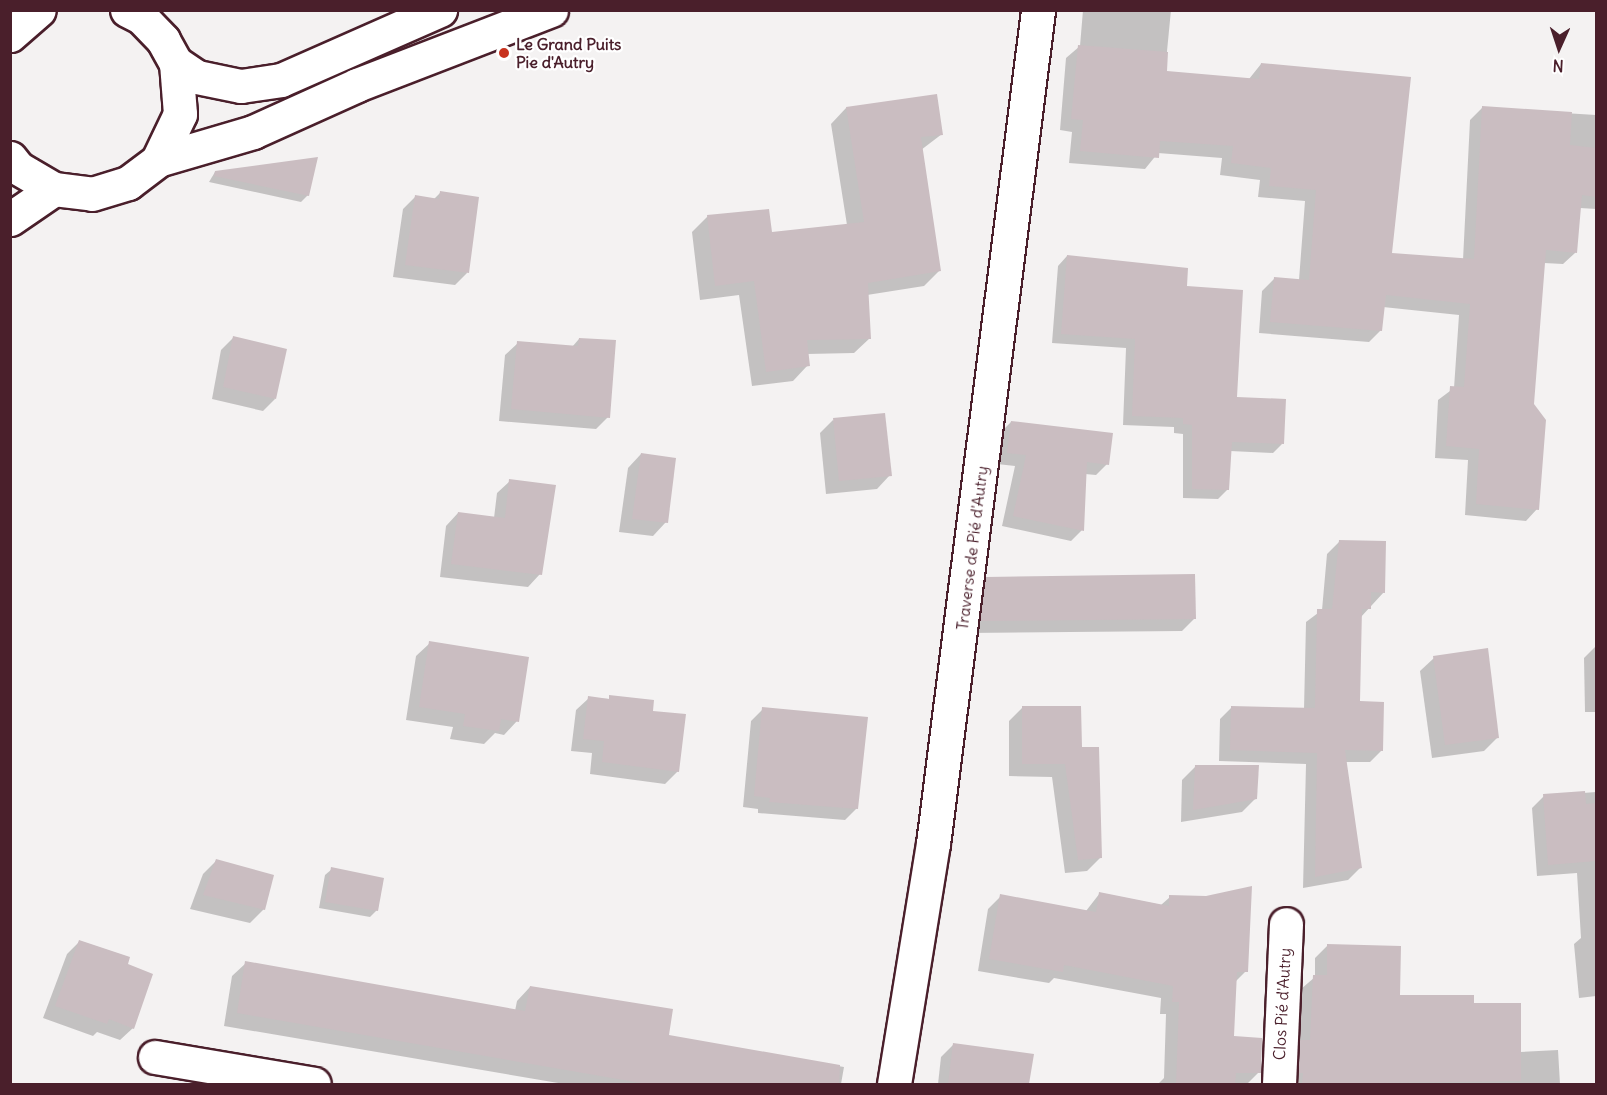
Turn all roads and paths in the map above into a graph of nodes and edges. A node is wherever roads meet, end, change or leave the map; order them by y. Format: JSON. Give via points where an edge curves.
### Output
{"nodes":[{"id":1,"x":39,"y":10,"type":"edge"},
{"id":2,"x":127,"y":10,"type":"edge"},
{"id":3,"x":440,"y":10,"type":"edge"},
{"id":4,"x":551,"y":10,"type":"edge"},
{"id":5,"x":1038,"y":10,"type":"edge"},
{"id":6,"x":10,"y":35,"type":"edge"},
{"id":7,"x":176,"y":63,"type":"junction"},
{"id":8,"x":10,"y":158,"type":"edge"},
{"id":9,"x":158,"y":160,"type":"junction"},
{"id":10,"x":54,"y":189,"type":"junction"},
{"id":11,"x":10,"y":219,"type":"edge"},
{"id":12,"x":1286,"y":924,"type":"dead end"},
{"id":13,"x":155,"y":1057,"type":"dead end"},
{"id":14,"x":314,"y":1084,"type":"edge"},
{"id":15,"x":894,"y":1084,"type":"edge"},
{"id":16,"x":1279,"y":1084,"type":"edge"}],
"edges":[{"from":1,"to":6,"type":"street"},
{"from":2,"to":7,"type":"street","via":[[141,17],[163,40]]},
{"from":3,"to":7,"type":"street","via":[[281,80],[241,86],[197,77]]},
{"from":4,"to":9,"type":"street","via":[[357,85],[253,132]]},
{"from":5,"to":15,"type":"street","name":"Traverse de Pié d'Autry","via":[[933,844]]},
{"from":7,"to":9,"type":"street","via":[[180,114]]},
{"from":8,"to":10,"type":"street","via":[[18,168]]},
{"from":9,"to":10,"type":"street","via":[[128,183],[92,194]]},
{"from":10,"to":11,"type":"street"},
{"from":12,"to":16,"type":"street","name":"Clos Pié d'Autry"},
{"from":13,"to":14,"type":"street"}]}
